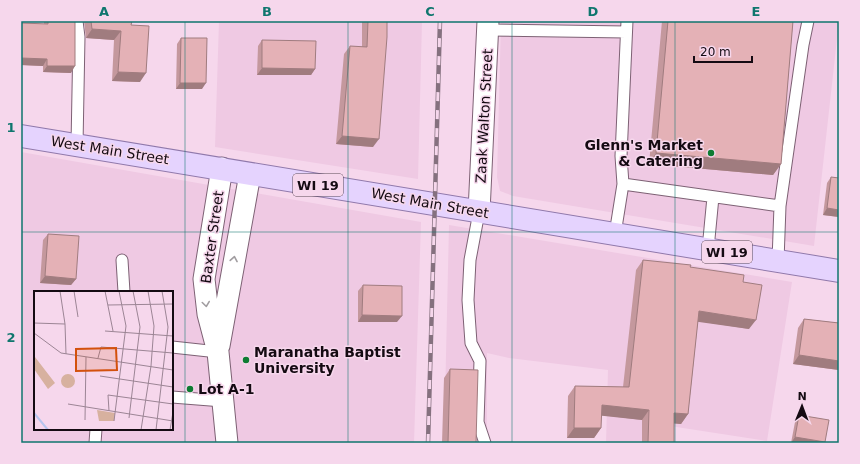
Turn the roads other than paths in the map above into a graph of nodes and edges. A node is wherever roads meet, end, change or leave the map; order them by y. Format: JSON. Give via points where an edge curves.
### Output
{"nodes":[{"id":1,"x":77,"y":21,"type":"edge"},
{"id":2,"x":808,"y":21,"type":"edge"},
{"id":3,"x":488,"y":26,"type":"edge"},
{"id":4,"x":626,"y":26,"type":"edge"},
{"id":5,"x":21,"y":136,"type":"edge"},
{"id":6,"x":77,"y":145,"type":"junction"},
{"id":7,"x":222,"y":168,"type":"junction"},
{"id":8,"x":250,"y":174,"type":"junction"},
{"id":9,"x":624,"y":184,"type":"junction"},
{"id":10,"x":713,"y":197,"type":"junction"},
{"id":11,"x":780,"y":206,"type":"junction"},
{"id":12,"x":479,"y":212,"type":"junction"},
{"id":13,"x":615,"y":234,"type":"junction"},
{"id":14,"x":708,"y":249,"type":"junction"},
{"id":15,"x":122,"y":260,"type":"dead end"},
{"id":16,"x":778,"y":261,"type":"junction"},
{"id":17,"x":839,"y":271,"type":"edge"},
{"id":18,"x":124,"y":291,"type":"edge"},
{"id":19,"x":173,"y":347,"type":"edge"},
{"id":20,"x":218,"y":352,"type":"junction"},
{"id":21,"x":173,"y":397,"type":"edge"},
{"id":22,"x":223,"y":401,"type":"junction"},
{"id":23,"x":96,"y":430,"type":"edge"},
{"id":24,"x":95,"y":443,"type":"edge"},
{"id":25,"x":227,"y":443,"type":"edge"},
{"id":26,"x":485,"y":443,"type":"edge"}],
"edges":[{"from":1,"to":6,"type":"lane"},
{"from":2,"to":11,"type":"lane"},
{"from":3,"to":4,"type":"lane"},
{"from":3,"to":12,"type":"street","name":"Zaak Walton Street"},
{"from":4,"to":9,"type":"lane","via":[[621,156]]},
{"from":5,"to":6,"type":"main road","name":"West Main Street","number":"WI 19"},
{"from":6,"to":7,"type":"main road","name":"West Main Street","number":"WI 19"},
{"from":7,"to":8,"type":"main road","name":"West Main Street","number":"WI 19"},
{"from":7,"to":20,"type":"street","name":"Baxter Street","one_way":true,"via":[[204,279],[208,314]]},
{"from":8,"to":12,"type":"main road","name":"West Main Street","number":"WI 19"},
{"from":20,"to":8,"type":"street","name":"Baxter Street","one_way":true},
{"from":9,"to":10,"type":"lane"},
{"from":9,"to":13,"type":"lane"},
{"from":10,"to":11,"type":"lane"},
{"from":10,"to":14,"type":"lane"},
{"from":11,"to":16,"type":"lane"},
{"from":12,"to":13,"type":"main road","name":"West Main Street","number":"WI 19"},
{"from":12,"to":26,"type":"lane","via":[[470,260],[468,300],[471,343],[480,361],[478,422]]},
{"from":13,"to":14,"type":"main road","name":"West Main Street","number":"WI 19"},
{"from":14,"to":16,"type":"main road","name":"West Main Street","number":"WI 19"},
{"from":15,"to":18,"type":"lane"},
{"from":16,"to":17,"type":"main road","name":"West Main Street","number":"WI 19"},
{"from":19,"to":20,"type":"lane"},
{"from":20,"to":22,"type":"street","name":"Baxter Street"},
{"from":21,"to":22,"type":"lane"},
{"from":22,"to":25,"type":"street","name":"Baxter Street"},
{"from":23,"to":24,"type":"lane"}]}
